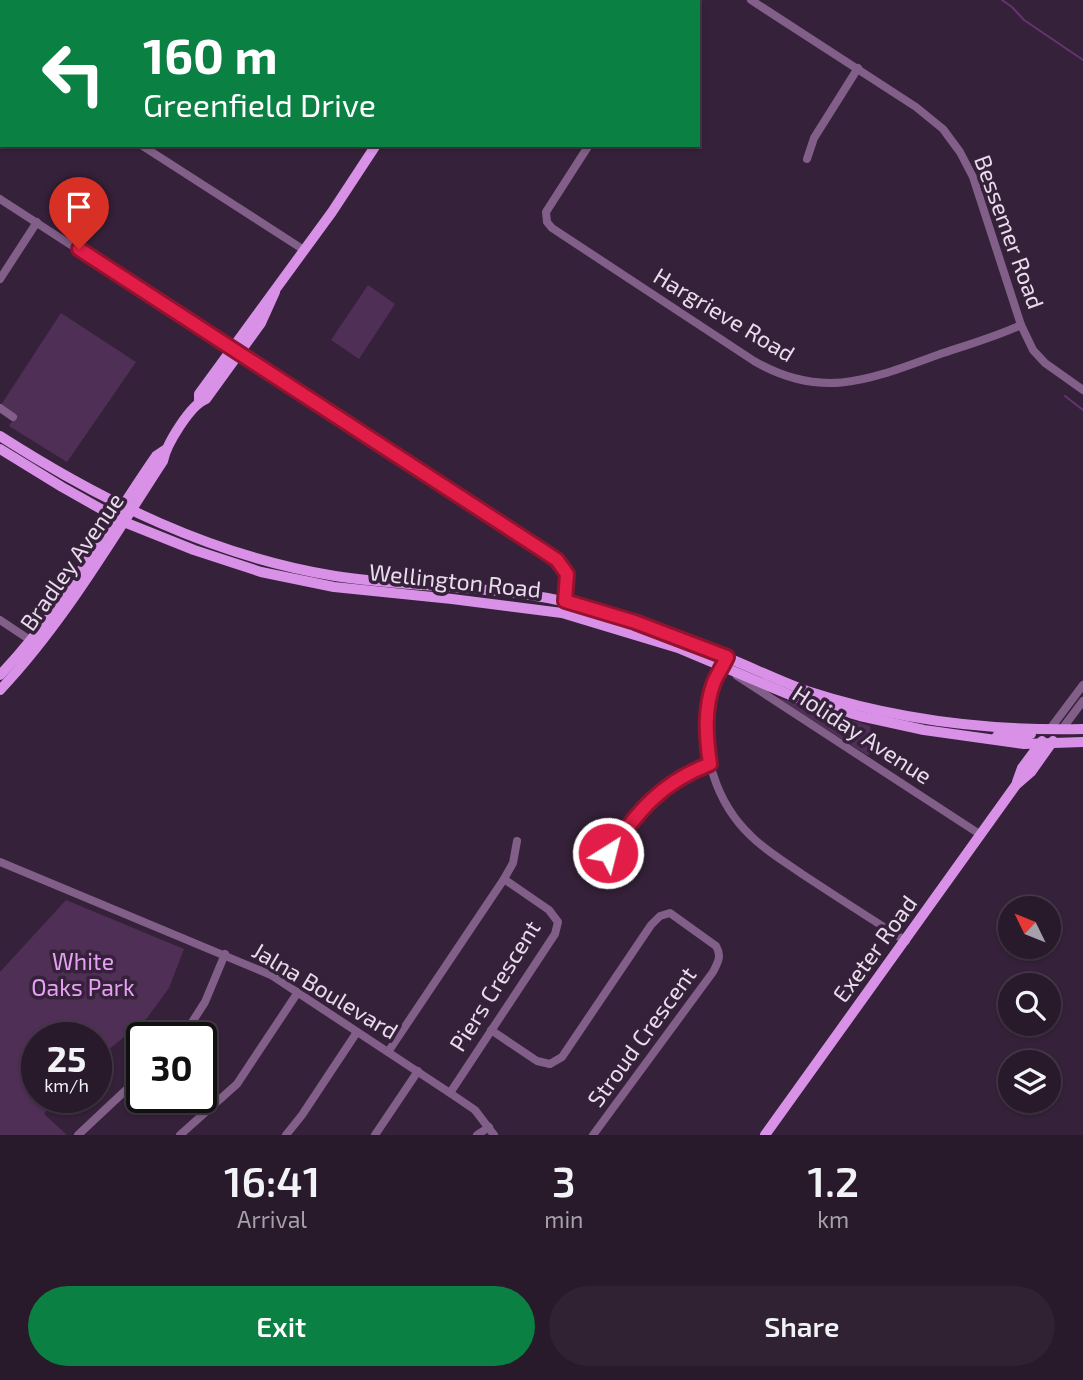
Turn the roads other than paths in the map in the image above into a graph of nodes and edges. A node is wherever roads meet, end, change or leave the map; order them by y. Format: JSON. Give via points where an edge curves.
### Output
{"nodes":[{"id":1,"x":751,"y":0,"type":"edge"},
{"id":2,"x":858,"y":68,"type":"junction"},
{"id":3,"x":144,"y":147,"type":"edge"},
{"id":4,"x":375,"y":147,"type":"edge"},
{"id":5,"x":588,"y":147,"type":"edge"},
{"id":6,"x":807,"y":159,"type":"dead end"},
{"id":7,"x":0,"y":199,"type":"edge"},
{"id":8,"x":37,"y":222,"type":"junction"},
{"id":9,"x":304,"y":250,"type":"junction"},
{"id":10,"x":0,"y":279,"type":"edge"},
{"id":11,"x":1021,"y":324,"type":"junction"},
{"id":12,"x":235,"y":350,"type":"junction"},
{"id":13,"x":1083,"y":390,"type":"edge"},
{"id":14,"x":0,"y":408,"type":"edge"},
{"id":15,"x":13,"y":417,"type":"dead end"},
{"id":16,"x":0,"y":436,"type":"edge"},
{"id":17,"x":0,"y":449,"type":"edge"},
{"id":18,"x":126,"y":509,"type":"junction"},
{"id":19,"x":120,"y":519,"type":"junction"},
{"id":20,"x":330,"y":575,"type":"junction"},
{"id":21,"x":329,"y":586,"type":"junction"},
{"id":22,"x":565,"y":601,"type":"junction"},
{"id":23,"x":562,"y":613,"type":"junction"},
{"id":24,"x":0,"y":620,"type":"edge"},
{"id":25,"x":34,"y":643,"type":"junction"},
{"id":26,"x":725,"y":662,"type":"junction"},
{"id":27,"x":0,"y":675,"type":"edge"},
{"id":28,"x":1083,"y":685,"type":"edge"},
{"id":29,"x":0,"y":690,"type":"edge"},
{"id":30,"x":1083,"y":701,"type":"edge"},
{"id":31,"x":1062,"y":729,"type":"junction"},
{"id":32,"x":1083,"y":729,"type":"edge"},
{"id":33,"x":1050,"y":735,"type":"junction"},
{"id":34,"x":966,"y":736,"type":"junction"},
{"id":35,"x":1083,"y":742,"type":"edge"},
{"id":36,"x":1040,"y":743,"type":"junction"},
{"id":37,"x":710,"y":764,"type":"junction"},
{"id":38,"x":1016,"y":785,"type":"junction"},
{"id":39,"x":981,"y":835,"type":"junction"},
{"id":40,"x":517,"y":841,"type":"dead end"},
{"id":41,"x":608,"y":853,"type":"dead end"},
{"id":42,"x":0,"y":862,"type":"edge"},
{"id":43,"x":504,"y":879,"type":"junction"},
{"id":44,"x":906,"y":941,"type":"junction"},
{"id":45,"x":225,"y":954,"type":"junction"},
{"id":46,"x":298,"y":992,"type":"junction"},
{"id":47,"x":192,"y":1022,"type":"edge"},
{"id":48,"x":491,"y":1030,"type":"junction"},
{"id":49,"x":357,"y":1032,"type":"junction"},
{"id":50,"x":388,"y":1052,"type":"junction"},
{"id":51,"x":418,"y":1070,"type":"junction"},
{"id":52,"x":126,"y":1090,"type":"edge"},
{"id":53,"x":450,"y":1093,"type":"junction"},
{"id":54,"x":489,"y":1127,"type":"junction"},
{"id":55,"x":78,"y":1135,"type":"edge"},
{"id":56,"x":180,"y":1135,"type":"edge"},
{"id":57,"x":286,"y":1135,"type":"edge"},
{"id":58,"x":375,"y":1135,"type":"edge"},
{"id":59,"x":477,"y":1135,"type":"edge"},
{"id":60,"x":494,"y":1135,"type":"edge"},
{"id":61,"x":593,"y":1135,"type":"edge"},
{"id":62,"x":765,"y":1135,"type":"edge"}],
"edges":[{"from":1,"to":2,"type":"street","name":"Bessemer Road"},
{"from":2,"to":6,"type":"street","via":[[814,138]]},
{"from":2,"to":11,"type":"street","name":"Bessemer Road","via":[[927,116],[960,152],[973,177]]},
{"from":3,"to":9,"type":"street"},
{"from":4,"to":9,"type":"main road","name":"Bradley Avenue"},
{"from":5,"to":11,"type":"street","name":"Hargrieve Road","via":[[546,212],[547,222],[776,373],[816,384],[853,383]]},
{"from":7,"to":8,"type":"street"},
{"from":8,"to":10,"type":"street"},
{"from":8,"to":12,"type":"street"},
{"from":9,"to":12,"type":"main road","name":"Bradley Avenue","via":[[275,292],[268,312]]},
{"from":11,"to":13,"type":"street","name":"Bessemer Road","via":[[1045,363]]},
{"from":12,"to":18,"type":"main road","name":"Bradley Avenue"},
{"from":12,"to":22,"type":"street","via":[[557,560],[567,574]]},
{"from":14,"to":15,"type":"street"},
{"from":16,"to":18,"type":"main road","name":"Wellington Road"},
{"from":17,"to":19,"type":"main road","name":"Wellington Road"},
{"from":18,"to":19,"type":"main road","name":"Bradley Avenue"},
{"from":18,"to":20,"type":"main road","name":"Wellington Road","via":[[209,543]]},
{"from":19,"to":21,"type":"main road","name":"Wellington Road","via":[[261,572]]},
{"from":19,"to":25,"type":"main road","name":"Bradley Avenue"},
{"from":20,"to":21,"type":"main road"},
{"from":20,"to":22,"type":"main road","name":"Wellington Road"},
{"from":21,"to":23,"type":"main road","name":"Wellington Road"},
{"from":22,"to":23,"type":"street"},
{"from":22,"to":26,"type":"main road","name":"Wellington Road","via":[[635,622]]},
{"from":23,"to":26,"type":"main road","name":"Wellington Road"},
{"from":24,"to":25,"type":"street"},
{"from":25,"to":27,"type":"main road","name":"Bradley Avenue"},
{"from":25,"to":29,"type":"main road","name":"Bradley Avenue"},
{"from":26,"to":33,"type":"main road","name":"Wellington Road","via":[[862,706]]},
{"from":26,"to":34,"type":"main road","name":"Wellington Road","via":[[797,698],[855,715]]},
{"from":26,"to":37,"type":"street","via":[[708,704]]},
{"from":26,"to":39,"type":"street","name":"Holiday Avenue"},
{"from":28,"to":33,"type":"street","name":"Exeter Road"},
{"from":30,"to":31,"type":"street","name":"Exeter Road"},
{"from":31,"to":32,"type":"main road"},
{"from":31,"to":33,"type":"main road","name":"Exeter Road"},
{"from":33,"to":34,"type":"main road"},
{"from":33,"to":35,"type":"main road","name":"Wellington Road"},
{"from":33,"to":36,"type":"main road","name":"Wellington Road"},
{"from":33,"to":38,"type":"main road","name":"Exeter Road","via":[[1031,772]]},
{"from":34,"to":36,"type":"main road","name":"Wellington Road"},
{"from":36,"to":38,"type":"main road","name":"Exeter Road"},
{"from":37,"to":41,"type":"street","via":[[687,773],[652,797]]},
{"from":37,"to":44,"type":"street","via":[[720,795],[749,835]]},
{"from":38,"to":39,"type":"main road","name":"Exeter Road"},
{"from":39,"to":44,"type":"main road","name":"Exeter Road"},
{"from":40,"to":43,"type":"street"},
{"from":42,"to":45,"type":"street","name":"Jalna Boulevard"},
{"from":43,"to":48,"type":"street","name":"Piers Crescent","via":[[549,910],[558,922],[555,934]]},
{"from":43,"to":50,"type":"street"},
{"from":44,"to":62,"type":"main road","name":"Exeter Road"},
{"from":45,"to":46,"type":"street","name":"Jalna Boulevard"},
{"from":45,"to":47,"type":"street"},
{"from":46,"to":49,"type":"street","name":"Jalna Boulevard"},
{"from":46,"to":56,"type":"street","via":[[237,1084]]},
{"from":48,"to":53,"type":"street","name":"Piers Crescent"},
{"from":48,"to":61,"type":"street","name":"Stroud Crescent","via":[[537,1061],[550,1064],[562,1057],[660,916],[670,914],[716,946],[720,958],[713,972]]},
{"from":49,"to":50,"type":"street","name":"Jalna Boulevard"},
{"from":49,"to":57,"type":"street"},
{"from":50,"to":51,"type":"street","name":"Jalna Boulevard"},
{"from":51,"to":53,"type":"street","name":"Jalna Boulevard"},
{"from":51,"to":58,"type":"street"},
{"from":52,"to":55,"type":"street"},
{"from":53,"to":54,"type":"street","name":"Jalna Boulevard"},
{"from":54,"to":59,"type":"street"},
{"from":54,"to":60,"type":"street","name":"Jalna Boulevard"}]}
